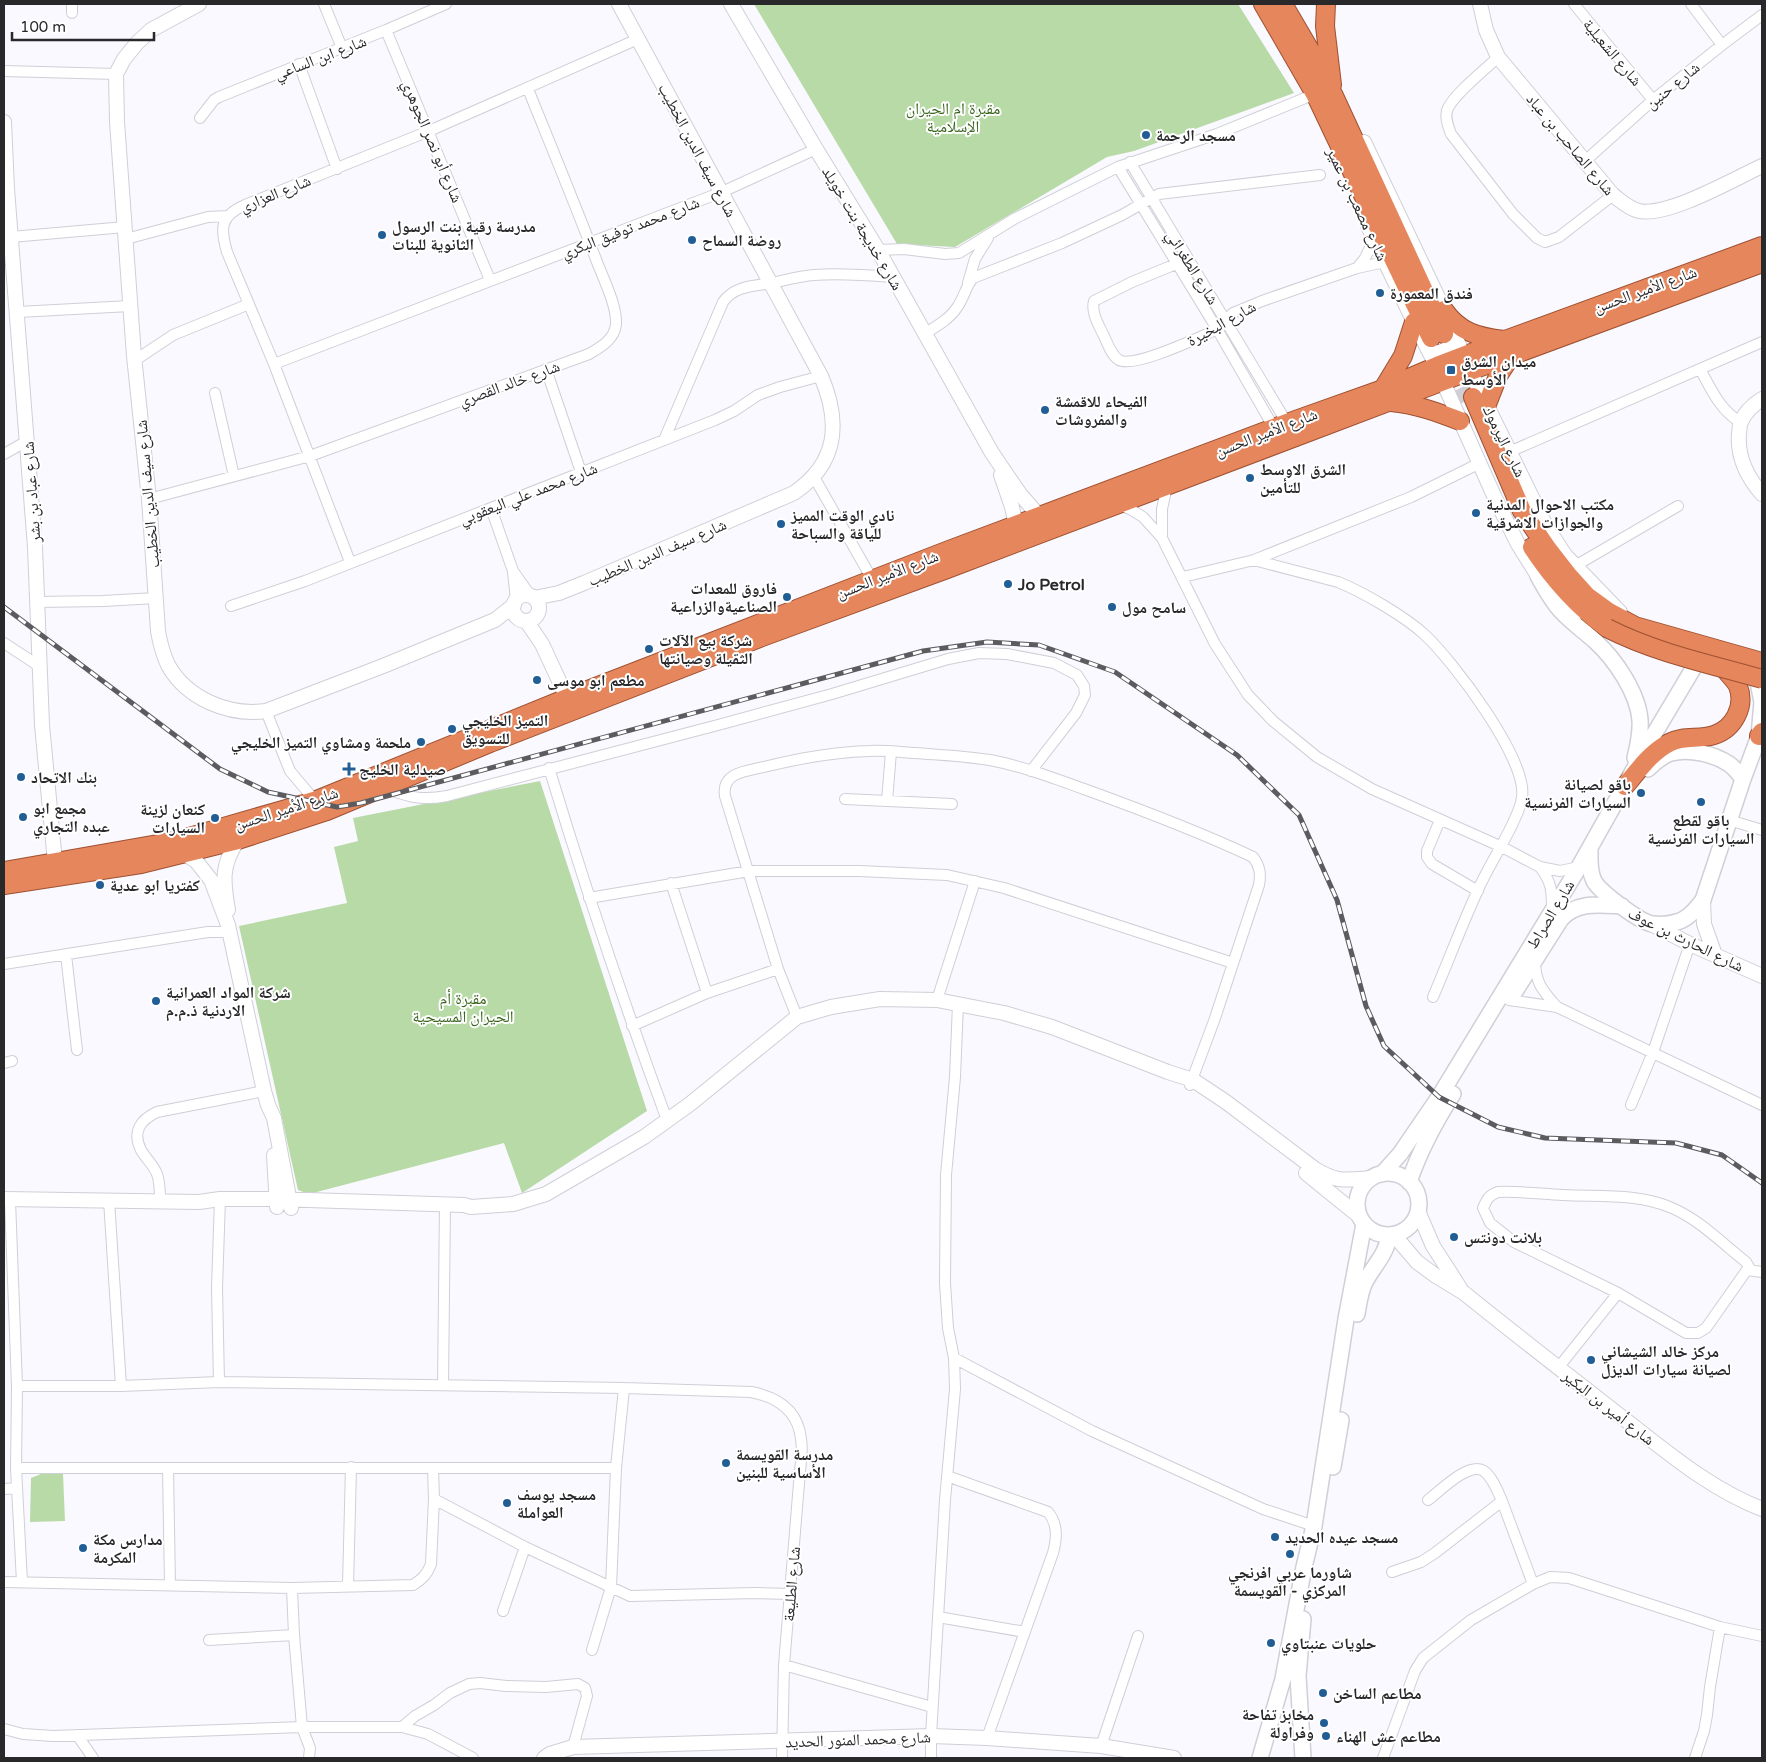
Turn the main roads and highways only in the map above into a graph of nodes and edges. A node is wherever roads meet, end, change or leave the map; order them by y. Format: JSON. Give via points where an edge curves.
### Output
{"nodes":[{"id":1,"x":1326,"y":4,"type":"edge"},
{"id":2,"x":1275,"y":7,"type":"edge"},
{"id":3,"x":1326,"y":100,"type":"junction"},
{"id":4,"x":1762,"y":246,"type":"edge"},
{"id":5,"x":1762,"y":263,"type":"edge"},
{"id":6,"x":1444,"y":310,"type":"road end"},
{"id":7,"x":1414,"y":322,"type":"road end"},
{"id":8,"x":1439,"y":339,"type":"road end"},
{"id":9,"x":1508,"y":348,"type":"junction"},
{"id":10,"x":1385,"y":396,"type":"junction"},
{"id":11,"x":1471,"y":399,"type":"junction"},
{"id":12,"x":1460,"y":421,"type":"road end"},
{"id":13,"x":1538,"y":576,"type":"road end"},
{"id":14,"x":1706,"y":646,"type":"junction"},
{"id":15,"x":1759,"y":660,"type":"edge"},
{"id":16,"x":1724,"y":668,"type":"junction"},
{"id":17,"x":1762,"y":679,"type":"edge"},
{"id":18,"x":1761,"y":734,"type":"edge"},
{"id":19,"x":1743,"y":779,"type":"junction"},
{"id":20,"x":1626,"y":785,"type":"junction"},
{"id":21,"x":320,"y":806,"type":"junction"},
{"id":22,"x":1590,"y":847,"type":"junction"},
{"id":23,"x":4,"y":871,"type":"edge"},
{"id":24,"x":4,"y":885,"type":"edge"},
{"id":25,"x":1622,"y":906,"type":"junction"},
{"id":26,"x":1377,"y":1176,"type":"junction"},
{"id":27,"x":1409,"y":1182,"type":"junction"},
{"id":28,"x":1361,"y":1220,"type":"junction"},
{"id":29,"x":1392,"y":1235,"type":"junction"},
{"id":30,"x":1278,"y":1698,"type":"junction"},
{"id":31,"x":1298,"y":1700,"type":"junction"},
{"id":32,"x":1260,"y":1758,"type":"edge"},
{"id":33,"x":1302,"y":1758,"type":"edge"}],
"edges":[{"from":1,"to":3,"type":"highway"},
{"from":2,"to":3,"type":"highway","name":"شارع مصعب بن عمير"},
{"from":3,"to":8,"type":"highway","name":"شارع مصعب بن عمير"},
{"from":4,"to":9,"type":"highway","name":"شارع الأمير الحسن"},
{"from":5,"to":9,"type":"highway","name":"شارع الأمير الحسن"},
{"from":6,"to":9,"type":"highway","via":[[1452,322],[1467,331],[1492,338]]},
{"from":7,"to":10,"type":"highway"},
{"from":9,"to":10,"type":"highway","name":"شارع الأمير الحسن"},
{"from":9,"to":11,"type":"highway","via":[[1498,376]]},
{"from":10,"to":12,"type":"highway"},
{"from":10,"to":21,"type":"highway","name":"شارع الأمير الحسن","via":[[1167,486],[762,637],[384,788]]},
{"from":10,"to":21,"type":"highway","name":"شارع الأمير الحسن","via":[[1281,426],[872,579],[567,698]]},
{"from":11,"to":14,"type":"highway","name":"شارع اليرموك","via":[[1522,511],[1568,576],[1588,596],[1635,626]]},
{"from":11,"to":16,"type":"highway","name":"شارع اليرموك","bridge":true,"via":[[1516,519],[1564,596],[1607,628],[1628,639]]},
{"from":13,"to":20,"type":"main road","via":[[1560,610],[1605,650],[1632,694],[1640,717],[1639,737]]},
{"from":14,"to":15,"type":"highway","name":"شارع اليرموك"},
{"from":14,"to":20,"type":"main road","name":"شارع الصراط"},
{"from":15,"to":18,"type":"main road"},
{"from":16,"to":17,"type":"highway","name":"شارع اليرموك","bridge":true},
{"from":16,"to":20,"type":"highway","via":[[1738,686],[1741,703],[1735,719],[1724,731],[1712,736],[1688,737],[1668,743],[1655,752]]},
{"from":18,"to":19,"type":"main road"},
{"from":19,"to":20,"type":"main road","via":[[1722,760],[1681,752],[1658,760]]},
{"from":19,"to":25,"type":"main road","name":"شارع الحارث بن عوف","via":[[1703,900],[1690,914],[1676,922],[1652,924]]},
{"from":20,"to":22,"type":"main road","name":"شارع الصراط"},
{"from":21,"to":23,"type":"highway","name":"شارع الأمير الحسن","via":[[175,841]]},
{"from":21,"to":24,"type":"highway","name":"شارع الأمير الحسن","via":[[238,840],[185,854]]},
{"from":22,"to":25,"type":"main road","name":"شارع الحارث بن عوف","via":[[1589,866],[1594,881]]},
{"from":22,"to":26,"type":"main road","name":"شارع الصراط","via":[[1439,1096],[1400,1154]]},
{"from":25,"to":27,"type":"main road","name":"شارع الصراط","via":[[1582,906],[1567,912],[1561,919],[1432,1128]]},
{"from":26,"to":27,"type":"main road","via":[[1392,1174]]},
{"from":26,"to":28,"type":"main road","via":[[1358,1194]]},
{"from":27,"to":29,"type":"main road","via":[[1417,1195],[1418,1211],[1408,1228]]},
{"from":28,"to":29,"type":"main road","via":[[1371,1230]]},
{"from":28,"to":30,"type":"main road","via":[[1314,1526]]},
{"from":29,"to":31,"type":"main road","via":[[1360,1297],[1338,1444],[1307,1589]]},
{"from":30,"to":31,"type":"main road","via":[[1286,1691]]},
{"from":30,"to":32,"type":"main road"},
{"from":31,"to":33,"type":"main road"}]}
